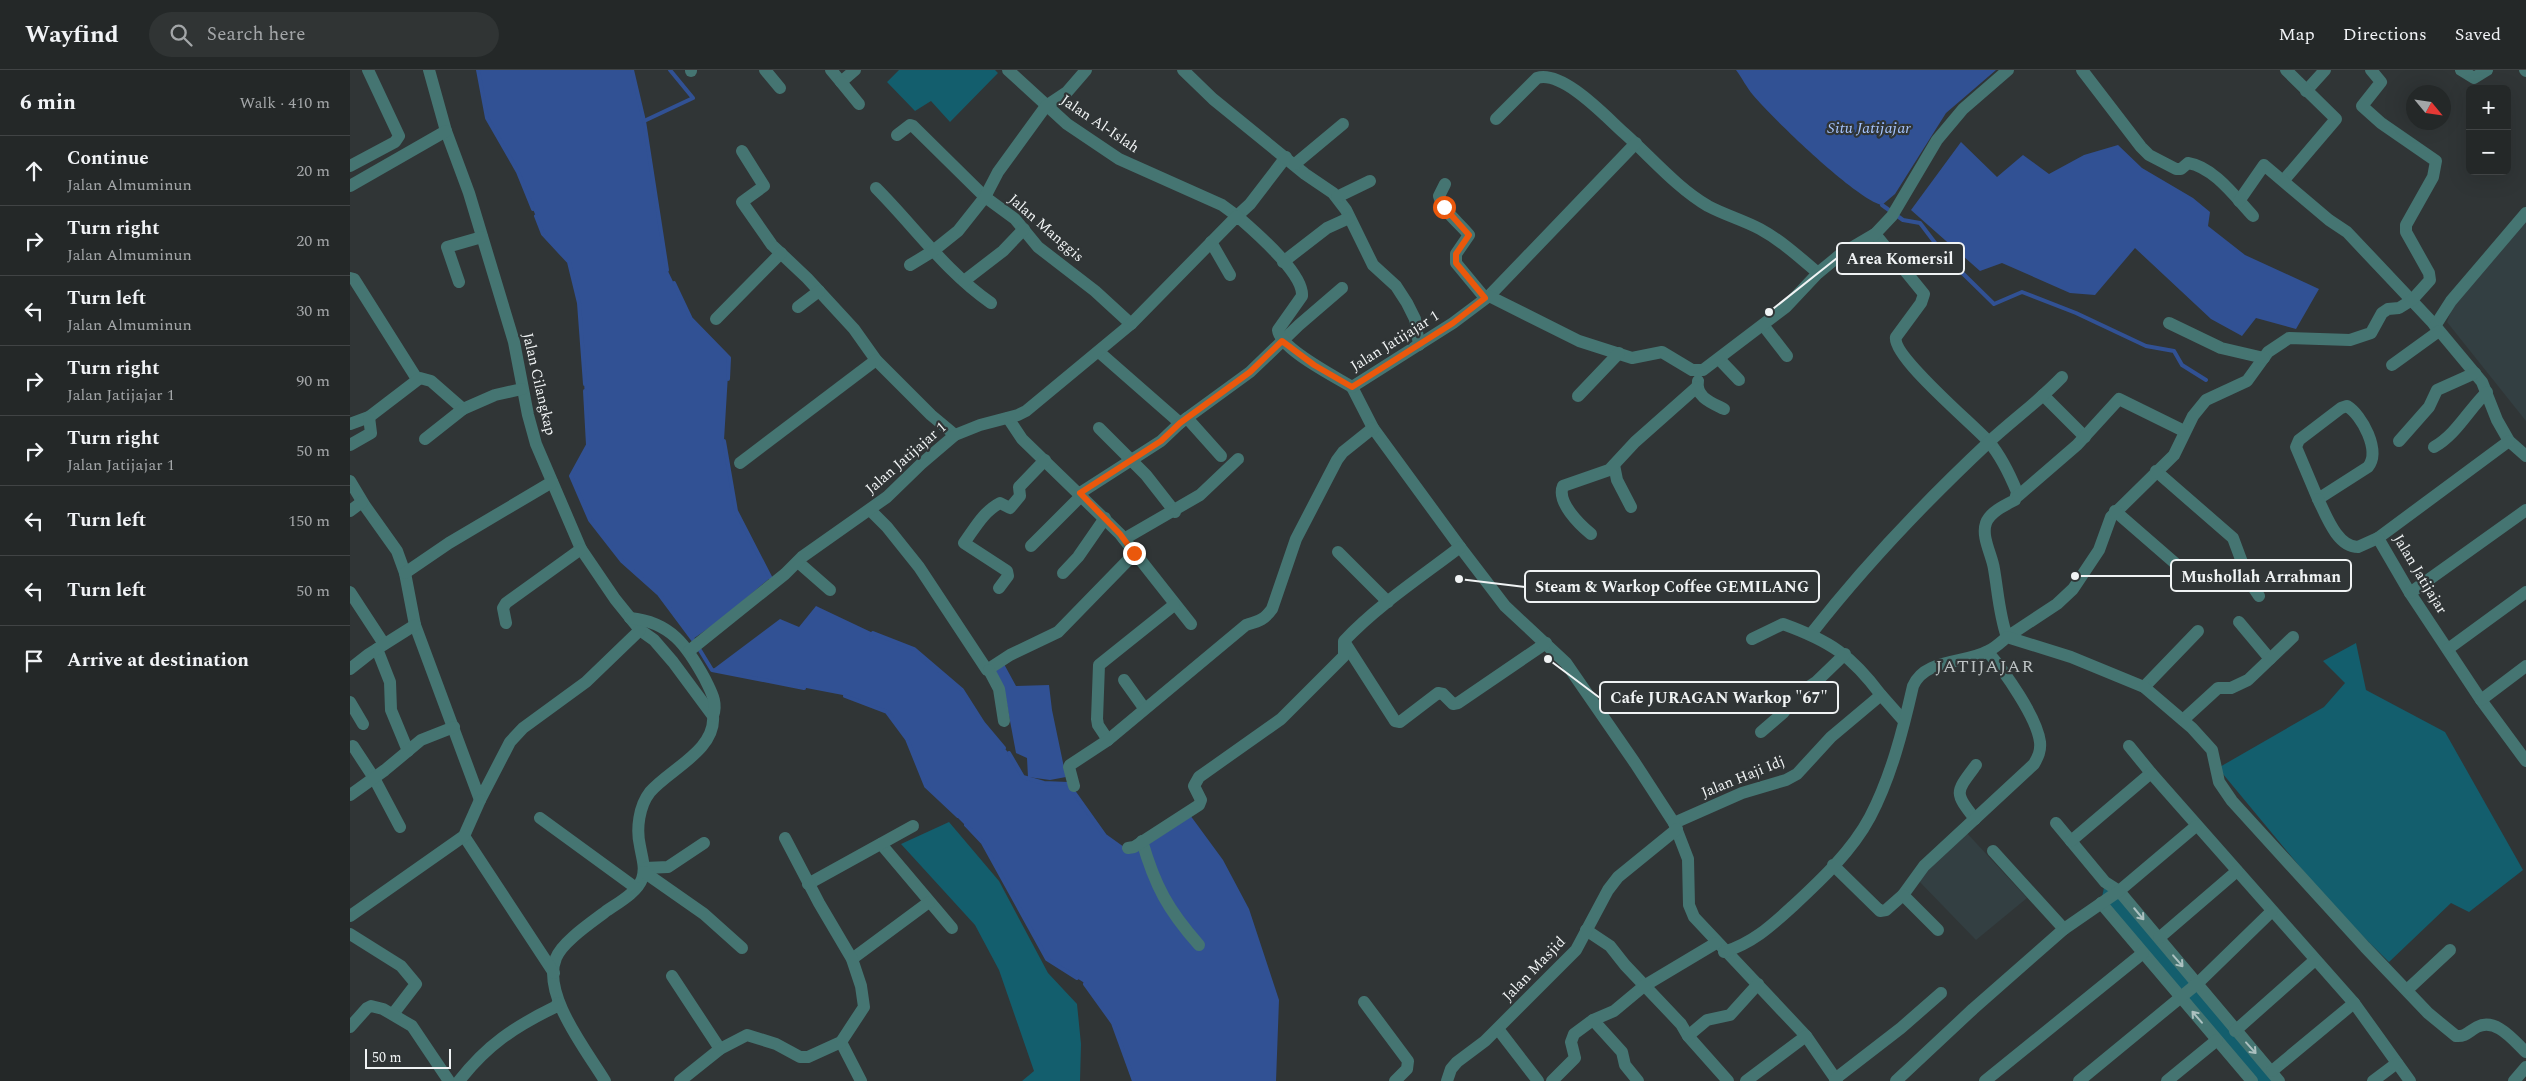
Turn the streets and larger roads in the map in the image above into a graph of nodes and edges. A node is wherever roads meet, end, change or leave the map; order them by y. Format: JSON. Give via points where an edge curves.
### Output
{"nodes":[{"id":1,"x":368,"y":70,"type":"edge"},
{"id":2,"x":429,"y":70,"type":"edge"},
{"id":3,"x":765,"y":70,"type":"edge"},
{"id":4,"x":832,"y":70,"type":"edge"},
{"id":5,"x":855,"y":70,"type":"edge"},
{"id":6,"x":1008,"y":70,"type":"edge"},
{"id":7,"x":1086,"y":70,"type":"edge"},
{"id":8,"x":1183,"y":70,"type":"edge"},
{"id":9,"x":2008,"y":70,"type":"edge"},
{"id":10,"x":2082,"y":70,"type":"edge"},
{"id":11,"x":2286,"y":70,"type":"edge"},
{"id":12,"x":2325,"y":70,"type":"edge"},
{"id":13,"x":2371,"y":70,"type":"edge"},
{"id":14,"x":2461,"y":70,"type":"edge"},
{"id":15,"x":2487,"y":70,"type":"edge"},
{"id":16,"x":841,"y":82,"type":"junction"},
{"id":17,"x":780,"y":88,"type":"dead end"},
{"id":18,"x":2306,"y":91,"type":"junction"},
{"id":19,"x":859,"y":104,"type":"dead end"},
{"id":20,"x":1046,"y":106,"type":"junction"},
{"id":21,"x":1496,"y":118,"type":"dead end"},
{"id":22,"x":1343,"y":124,"type":"dead end"},
{"id":23,"x":446,"y":132,"type":"junction"},
{"id":24,"x":897,"y":135,"type":"dead end"},
{"id":25,"x":1636,"y":143,"type":"junction"},
{"id":26,"x":742,"y":151,"type":"dead end"},
{"id":27,"x":1290,"y":161,"type":"junction"},
{"id":28,"x":350,"y":165,"type":"edge"},
{"id":29,"x":2284,"y":180,"type":"junction"},
{"id":30,"x":1370,"y":181,"type":"dead end"},
{"id":31,"x":354,"y":184,"type":"edge"},
{"id":32,"x":1445,"y":184,"type":"dead end"},
{"id":33,"x":876,"y":188,"type":"dead end"},
{"id":34,"x":985,"y":197,"type":"junction"},
{"id":35,"x":1337,"y":198,"type":"junction"},
{"id":36,"x":2239,"y":201,"type":"junction"},
{"id":37,"x":2526,"y":212,"type":"edge"},
{"id":38,"x":1237,"y":216,"type":"junction"},
{"id":39,"x":2253,"y":216,"type":"dead end"},
{"id":40,"x":1350,"y":218,"type":"junction"},
{"id":41,"x":1024,"y":229,"type":"junction"},
{"id":42,"x":1875,"y":234,"type":"junction"},
{"id":43,"x":482,"y":236,"type":"junction"},
{"id":44,"x":1211,"y":242,"type":"junction"},
{"id":45,"x":933,"y":251,"type":"junction"},
{"id":46,"x":781,"y":253,"type":"junction"},
{"id":47,"x":1283,"y":262,"type":"junction"},
{"id":48,"x":910,"y":265,"type":"dead end"},
{"id":49,"x":1818,"y":273,"type":"junction"},
{"id":50,"x":1230,"y":274,"type":"dead end"},
{"id":51,"x":350,"y":278,"type":"edge"},
{"id":52,"x":964,"y":281,"type":"junction"},
{"id":53,"x":459,"y":282,"type":"dead end"},
{"id":54,"x":1342,"y":288,"type":"dead end"},
{"id":55,"x":819,"y":291,"type":"junction"},
{"id":56,"x":1487,"y":297,"type":"junction"},
{"id":57,"x":2412,"y":300,"type":"junction"},
{"id":58,"x":991,"y":303,"type":"dead end"},
{"id":59,"x":798,"y":308,"type":"dead end"},
{"id":60,"x":716,"y":319,"type":"dead end"},
{"id":61,"x":2168,"y":323,"type":"dead end"},
{"id":62,"x":1131,"y":324,"type":"junction"},
{"id":63,"x":1763,"y":325,"type":"junction"},
{"id":64,"x":2437,"y":328,"type":"junction"},
{"id":65,"x":1282,"y":341,"type":"junction"},
{"id":66,"x":1419,"y":345,"type":"junction"},
{"id":67,"x":1099,"y":352,"type":"junction"},
{"id":68,"x":1618,"y":353,"type":"junction"},
{"id":69,"x":1787,"y":356,"type":"dead end"},
{"id":70,"x":1719,"y":358,"type":"junction"},
{"id":71,"x":2264,"y":358,"type":"junction"},
{"id":72,"x":876,"y":360,"type":"junction"},
{"id":73,"x":2392,"y":365,"type":"dead end"},
{"id":74,"x":1703,"y":370,"type":"junction"},
{"id":75,"x":2475,"y":373,"type":"junction"},
{"id":76,"x":2062,"y":378,"type":"dead end"},
{"id":77,"x":417,"y":379,"type":"junction"},
{"id":78,"x":1739,"y":380,"type":"dead end"},
{"id":79,"x":1352,"y":387,"type":"junction"},
{"id":80,"x":1697,"y":387,"type":"junction"},
{"id":81,"x":522,"y":389,"type":"junction"},
{"id":82,"x":2487,"y":392,"type":"junction"},
{"id":83,"x":2043,"y":395,"type":"junction"},
{"id":84,"x":1578,"y":396,"type":"dead end"},
{"id":85,"x":463,"y":409,"type":"junction"},
{"id":86,"x":1724,"y":409,"type":"dead end"},
{"id":87,"x":369,"y":417,"type":"junction"},
{"id":88,"x":1008,"y":418,"type":"junction"},
{"id":89,"x":1183,"y":421,"type":"junction"},
{"id":90,"x":350,"y":424,"type":"edge"},
{"id":91,"x":1099,"y":428,"type":"dead end"},
{"id":92,"x":1373,"y":428,"type":"junction"},
{"id":93,"x":2184,"y":431,"type":"junction"},
{"id":94,"x":955,"y":435,"type":"junction"},
{"id":95,"x":2085,"y":437,"type":"junction"},
{"id":96,"x":425,"y":439,"type":"dead end"},
{"id":97,"x":2399,"y":441,"type":"dead end"},
{"id":98,"x":2510,"y":441,"type":"junction"},
{"id":99,"x":1989,"y":442,"type":"junction"},
{"id":100,"x":350,"y":446,"type":"edge"},
{"id":101,"x":2434,"y":447,"type":"dead end"},
{"id":102,"x":1221,"y":456,"type":"dead end"},
{"id":103,"x":2526,"y":456,"type":"edge"},
{"id":104,"x":1130,"y":459,"type":"junction"},
{"id":105,"x":1238,"y":459,"type":"dead end"},
{"id":106,"x":1044,"y":460,"type":"junction"},
{"id":107,"x":740,"y":462,"type":"dead end"},
{"id":108,"x":1614,"y":466,"type":"junction"},
{"id":109,"x":2156,"y":470,"type":"junction"},
{"id":110,"x":350,"y":481,"type":"edge"},
{"id":111,"x":552,"y":482,"type":"junction"},
{"id":112,"x":1081,"y":494,"type":"junction"},
{"id":113,"x":2018,"y":496,"type":"junction"},
{"id":114,"x":2318,"y":499,"type":"junction"},
{"id":115,"x":362,"y":502,"type":"junction"},
{"id":116,"x":1631,"y":507,"type":"dead end"},
{"id":117,"x":870,"y":510,"type":"junction"},
{"id":118,"x":2526,"y":510,"type":"edge"},
{"id":119,"x":350,"y":511,"type":"edge"},
{"id":120,"x":2115,"y":511,"type":"junction"},
{"id":121,"x":1175,"y":512,"type":"junction"},
{"id":122,"x":1105,"y":518,"type":"junction"},
{"id":123,"x":1591,"y":534,"type":"dead end"},
{"id":124,"x":2378,"y":538,"type":"junction"},
{"id":125,"x":1124,"y":539,"type":"junction"},
{"id":126,"x":1031,"y":546,"type":"dead end"},
{"id":127,"x":1460,"y":547,"type":"junction"},
{"id":128,"x":581,"y":550,"type":"junction"},
{"id":129,"x":1338,"y":552,"type":"dead end"},
{"id":130,"x":1134,"y":553,"type":"junction"},
{"id":131,"x":798,"y":562,"type":"junction"},
{"id":132,"x":2176,"y":564,"type":"dead end"},
{"id":133,"x":405,"y":573,"type":"junction"},
{"id":134,"x":1063,"y":574,"type":"dead end"},
{"id":135,"x":999,"y":588,"type":"dead end"},
{"id":136,"x":830,"y":590,"type":"dead end"},
{"id":137,"x":350,"y":592,"type":"edge"},
{"id":138,"x":2526,"y":592,"type":"edge"},
{"id":139,"x":2410,"y":593,"type":"junction"},
{"id":140,"x":2259,"y":596,"type":"dead end"},
{"id":141,"x":1388,"y":602,"type":"junction"},
{"id":142,"x":1174,"y":605,"type":"junction"},
{"id":143,"x":630,"y":618,"type":"junction"},
{"id":144,"x":2239,"y":622,"type":"dead end"},
{"id":145,"x":506,"y":624,"type":"dead end"},
{"id":146,"x":1191,"y":624,"type":"dead end"},
{"id":147,"x":415,"y":626,"type":"junction"},
{"id":148,"x":640,"y":630,"type":"junction"},
{"id":149,"x":2198,"y":631,"type":"dead end"},
{"id":150,"x":1811,"y":634,"type":"junction"},
{"id":151,"x":2007,"y":637,"type":"junction"},
{"id":152,"x":2293,"y":637,"type":"dead end"},
{"id":153,"x":1752,"y":639,"type":"dead end"},
{"id":154,"x":1344,"y":641,"type":"junction"},
{"id":155,"x":1546,"y":643,"type":"junction"},
{"id":156,"x":694,"y":646,"type":"junction"},
{"id":157,"x":381,"y":647,"type":"junction"},
{"id":158,"x":2448,"y":649,"type":"junction"},
{"id":159,"x":1988,"y":652,"type":"junction"},
{"id":160,"x":1846,"y":654,"type":"junction"},
{"id":161,"x":2270,"y":659,"type":"junction"},
{"id":162,"x":2526,"y":666,"type":"edge"},
{"id":163,"x":350,"y":669,"type":"edge"},
{"id":164,"x":989,"y":670,"type":"junction"},
{"id":165,"x":1124,"y":680,"type":"dead end"},
{"id":166,"x":2144,"y":687,"type":"junction"},
{"id":167,"x":1881,"y":695,"type":"junction"},
{"id":168,"x":2481,"y":700,"type":"junction"},
{"id":169,"x":350,"y":702,"type":"edge"},
{"id":170,"x":1144,"y":708,"type":"junction"},
{"id":171,"x":713,"y":718,"type":"junction"},
{"id":172,"x":2183,"y":720,"type":"junction"},
{"id":173,"x":1004,"y":721,"type":"dead end"},
{"id":174,"x":1904,"y":721,"type":"junction"},
{"id":175,"x":363,"y":724,"type":"dead end"},
{"id":176,"x":454,"y":727,"type":"junction"},
{"id":177,"x":1761,"y":732,"type":"dead end"},
{"id":178,"x":1108,"y":740,"type":"junction"},
{"id":179,"x":353,"y":746,"type":"dead end"},
{"id":180,"x":2129,"y":746,"type":"dead end"},
{"id":181,"x":2522,"y":746,"type":"edge"},
{"id":182,"x":408,"y":751,"type":"junction"},
{"id":183,"x":2526,"y":761,"type":"edge"},
{"id":184,"x":1976,"y":765,"type":"dead end"},
{"id":185,"x":2151,"y":773,"type":"junction"},
{"id":186,"x":374,"y":778,"type":"junction"},
{"id":187,"x":1074,"y":786,"type":"dead end"},
{"id":188,"x":350,"y":795,"type":"edge"},
{"id":189,"x":480,"y":800,"type":"junction"},
{"id":190,"x":540,"y":818,"type":"dead end"},
{"id":191,"x":1975,"y":820,"type":"junction"},
{"id":192,"x":2056,"y":823,"type":"dead end"},
{"id":193,"x":400,"y":826,"type":"dead end"},
{"id":194,"x":913,"y":826,"type":"dead end"},
{"id":195,"x":1675,"y":826,"type":"junction"},
{"id":196,"x":2196,"y":826,"type":"junction"},
{"id":197,"x":464,"y":836,"type":"junction"},
{"id":198,"x":785,"y":838,"type":"dead end"},
{"id":199,"x":2071,"y":841,"type":"junction"},
{"id":200,"x":1142,"y":842,"type":"junction"},
{"id":201,"x":704,"y":843,"type":"dead end"},
{"id":202,"x":881,"y":844,"type":"junction"},
{"id":203,"x":1128,"y":848,"type":"dead end"},
{"id":204,"x":1993,"y":850,"type":"dead end"},
{"id":205,"x":1833,"y":866,"type":"junction"},
{"id":206,"x":644,"y":870,"type":"junction"},
{"id":207,"x":2237,"y":871,"type":"junction"},
{"id":208,"x":2104,"y":882,"type":"junction"},
{"id":209,"x":808,"y":884,"type":"junction"},
{"id":210,"x":636,"y":888,"type":"junction"},
{"id":211,"x":2119,"y":891,"type":"junction"},
{"id":212,"x":1903,"y":895,"type":"junction"},
{"id":213,"x":929,"y":902,"type":"junction"},
{"id":214,"x":2101,"y":903,"type":"junction"},
{"id":215,"x":2272,"y":911,"type":"junction"},
{"id":216,"x":350,"y":916,"type":"edge"},
{"id":217,"x":952,"y":928,"type":"dead end"},
{"id":218,"x":2064,"y":929,"type":"junction"},
{"id":219,"x":1586,"y":930,"type":"junction"},
{"id":220,"x":1938,"y":930,"type":"dead end"},
{"id":221,"x":350,"y":934,"type":"edge"},
{"id":222,"x":2159,"y":938,"type":"junction"},
{"id":223,"x":1199,"y":945,"type":"dead end"},
{"id":224,"x":1720,"y":947,"type":"junction"},
{"id":225,"x":742,"y":948,"type":"dead end"},
{"id":226,"x":2450,"y":950,"type":"dead end"},
{"id":227,"x":2143,"y":953,"type":"junction"},
{"id":228,"x":852,"y":959,"type":"junction"},
{"id":229,"x":2315,"y":960,"type":"junction"},
{"id":230,"x":554,"y":973,"type":"junction"},
{"id":231,"x":672,"y":976,"type":"dead end"},
{"id":232,"x":2198,"y":983,"type":"junction"},
{"id":233,"x":1758,"y":984,"type":"junction"},
{"id":234,"x":1644,"y":986,"type":"junction"},
{"id":235,"x":2406,"y":990,"type":"junction"},
{"id":236,"x":1941,"y":993,"type":"dead end"},
{"id":237,"x":2180,"y":998,"type":"junction"},
{"id":238,"x":1364,"y":1002,"type":"dead end"},
{"id":239,"x":558,"y":1003,"type":"junction"},
{"id":240,"x":2354,"y":1003,"type":"junction"},
{"id":241,"x":392,"y":1014,"type":"junction"},
{"id":242,"x":1593,"y":1020,"type":"junction"},
{"id":243,"x":350,"y":1027,"type":"edge"},
{"id":244,"x":1498,"y":1029,"type":"junction"},
{"id":245,"x":2235,"y":1031,"type":"junction"},
{"id":246,"x":1688,"y":1036,"type":"junction"},
{"id":247,"x":1806,"y":1036,"type":"junction"},
{"id":248,"x":2217,"y":1040,"type":"junction"},
{"id":249,"x":841,"y":1042,"type":"junction"},
{"id":250,"x":720,"y":1050,"type":"junction"},
{"id":251,"x":2526,"y":1052,"type":"edge"},
{"id":252,"x":2397,"y":1062,"type":"junction"},
{"id":253,"x":2526,"y":1067,"type":"edge"},
{"id":254,"x":2276,"y":1076,"type":"edge"},
{"id":255,"x":1444,"y":1079,"type":"edge"},
{"id":256,"x":1555,"y":1080,"type":"edge"},
{"id":257,"x":1836,"y":1080,"type":"edge"},
{"id":258,"x":450,"y":1081,"type":"edge"},
{"id":259,"x":459,"y":1081,"type":"edge"},
{"id":260,"x":605,"y":1081,"type":"edge"},
{"id":261,"x":680,"y":1081,"type":"edge"},
{"id":262,"x":860,"y":1081,"type":"edge"},
{"id":263,"x":1395,"y":1081,"type":"edge"},
{"id":264,"x":1538,"y":1081,"type":"edge"},
{"id":265,"x":1638,"y":1081,"type":"edge"},
{"id":266,"x":1728,"y":1081,"type":"edge"},
{"id":267,"x":1746,"y":1081,"type":"edge"},
{"id":268,"x":1896,"y":1081,"type":"edge"},
{"id":269,"x":1984,"y":1081,"type":"edge"},
{"id":270,"x":2079,"y":1081,"type":"edge"},
{"id":271,"x":2168,"y":1081,"type":"edge"},
{"id":272,"x":2252,"y":1081,"type":"edge"},
{"id":273,"x":2372,"y":1081,"type":"edge"},
{"id":274,"x":2410,"y":1081,"type":"edge"},
{"id":275,"x":2514,"y":1081,"type":"edge"}],
"edges":[{"from":1,"to":28,"type":"street","via":[[399,136],[395,142]]},
{"from":2,"to":23,"type":"street","name":"Jalan Cilangkap"},
{"from":3,"to":17,"type":"street"},
{"from":4,"to":16,"type":"street"},
{"from":5,"to":16,"type":"street"},
{"from":6,"to":20,"type":"street","name":"Jalan Al-Islah"},
{"from":7,"to":20,"type":"street","via":[[1067,92]]},
{"from":8,"to":27,"type":"street","via":[[1213,99]]},
{"from":9,"to":42,"type":"street","via":[[1963,110],[1937,140],[1894,213]]},
{"from":10,"to":36,"type":"street","via":[[2149,155],[2176,169],[2192,163]]},
{"from":11,"to":18,"type":"street"},
{"from":12,"to":18,"type":"street"},
{"from":13,"to":57,"type":"street","via":[[2381,80],[2362,106],[2436,162],[2433,177],[2406,225],[2406,232],[2430,280]]},
{"from":14,"to":15,"type":"street","via":[[2474,78]]},
{"from":16,"to":19,"type":"street"},
{"from":18,"to":29,"type":"street","via":[[2336,119]]},
{"from":20,"to":34,"type":"street","via":[[998,172]]},
{"from":20,"to":38,"type":"street","name":"Jalan Al-Islah","via":[[1119,160],[1222,205]]},
{"from":21,"to":25,"type":"street","via":[[1537,78],[1546,76],[1576,90]]},
{"from":22,"to":27,"type":"street","name":"Jalan Jatijajar 1"},
{"from":23,"to":31,"type":"street"},
{"from":23,"to":43,"type":"street","name":"Jalan Cilangkap"},
{"from":24,"to":34,"type":"street","name":"Jalan Manggis","via":[[912,125]]},
{"from":25,"to":49,"type":"street","via":[[1707,206],[1780,241]]},
{"from":25,"to":56,"type":"street","name":"Jalan Jatijajar 1"},
{"from":26,"to":46,"type":"street","via":[[764,186],[742,202]]},
{"from":27,"to":35,"type":"street"},
{"from":27,"to":38,"type":"street","name":"Jalan Jatijajar 1"},
{"from":28,"to":31,"type":"street"},
{"from":29,"to":36,"type":"street","via":[[2264,165]]},
{"from":29,"to":57,"type":"street","via":[[2312,207],[2347,232]]},
{"from":30,"to":35,"type":"street"},
{"from":32,"to":56,"type":"street","via":[[1440,201],[1469,235],[1456,254],[1456,263]]},
{"from":33,"to":45,"type":"street"},
{"from":34,"to":41,"type":"street","name":"Jalan Manggis"},
{"from":34,"to":45,"type":"street","via":[[958,231]]},
{"from":35,"to":40,"type":"street"},
{"from":36,"to":39,"type":"street"},
{"from":37,"to":64,"type":"street","via":[[2451,301]]},
{"from":38,"to":44,"type":"street","name":"Jalan Jatijajar 1"},
{"from":38,"to":47,"type":"street"},
{"from":40,"to":47,"type":"street","via":[[1327,228]]},
{"from":40,"to":66,"type":"street","via":[[1373,265],[1396,286],[1408,303]]},
{"from":41,"to":52,"type":"street"},
{"from":41,"to":62,"type":"street","name":"Jalan Manggis","via":[[1038,247]]},
{"from":42,"to":49,"type":"street","via":[[1841,254]]},
{"from":42,"to":99,"type":"street","via":[[1924,294],[1896,337],[1897,347],[1931,387]]},
{"from":43,"to":53,"type":"street","via":[[447,247]]},
{"from":43,"to":81,"type":"street","name":"Jalan Cilangkap","via":[[514,342]]},
{"from":44,"to":50,"type":"street"},
{"from":44,"to":62,"type":"street","name":"Jalan Jatijajar 1"},
{"from":45,"to":48,"type":"street"},
{"from":45,"to":52,"type":"street"},
{"from":46,"to":55,"type":"street"},
{"from":46,"to":60,"type":"street"},
{"from":47,"to":65,"type":"street","via":[[1301,284],[1302,291],[1300,301],[1278,328]]},
{"from":49,"to":63,"type":"street","via":[[1786,307]]},
{"from":51,"to":77,"type":"street","via":[[354,279]]},
{"from":52,"to":58,"type":"street"},
{"from":54,"to":65,"type":"street"},
{"from":55,"to":59,"type":"street"},
{"from":55,"to":72,"type":"street","via":[[854,329]]},
{"from":56,"to":66,"type":"street","name":"Jalan Jatijajar 1"},
{"from":56,"to":68,"type":"street","via":[[1579,341]]},
{"from":57,"to":64,"type":"street"},
{"from":57,"to":71,"type":"street","via":[[2382,313],[2374,330],[2361,337],[2338,340],[2289,338],[2274,346]]},
{"from":61,"to":71,"type":"street","via":[[2221,348]]},
{"from":62,"to":67,"type":"street","name":"Jalan Jatijajar 1"},
{"from":63,"to":69,"type":"street"},
{"from":63,"to":70,"type":"street"},
{"from":64,"to":73,"type":"street"},
{"from":64,"to":75,"type":"street"},
{"from":65,"to":79,"type":"street","name":"Jalan Jatijajar 1"},
{"from":65,"to":89,"type":"street","via":[[1250,372]]},
{"from":66,"to":79,"type":"street","name":"Jalan Jatijajar 1"},
{"from":67,"to":88,"type":"street","name":"Jalan Jatijajar 1","via":[[1026,411]]},
{"from":67,"to":89,"type":"street"},
{"from":68,"to":74,"type":"street","via":[[1632,358],[1662,352],[1692,370]]},
{"from":68,"to":84,"type":"street"},
{"from":70,"to":74,"type":"street"},
{"from":70,"to":78,"type":"street"},
{"from":71,"to":93,"type":"street","via":[[2247,381],[2206,400]]},
{"from":72,"to":94,"type":"street"},
{"from":72,"to":107,"type":"street"},
{"from":74,"to":80,"type":"street"},
{"from":75,"to":82,"type":"street"},
{"from":75,"to":97,"type":"street","via":[[2437,390],[2429,407]]},
{"from":76,"to":83,"type":"street"},
{"from":77,"to":85,"type":"street","via":[[431,381]]},
{"from":77,"to":87,"type":"street"},
{"from":79,"to":92,"type":"street"},
{"from":80,"to":86,"type":"street","via":[[1700,395]]},
{"from":80,"to":108,"type":"street","via":[[1635,442]]},
{"from":81,"to":85,"type":"street","via":[[495,395]]},
{"from":81,"to":111,"type":"street","name":"Jalan Cilangkap","via":[[536,444]]},
{"from":82,"to":98,"type":"street"},
{"from":82,"to":101,"type":"street","via":[[2472,406],[2451,436]]},
{"from":83,"to":95,"type":"street"},
{"from":83,"to":99,"type":"street"},
{"from":85,"to":96,"type":"street"},
{"from":87,"to":90,"type":"street"},
{"from":87,"to":100,"type":"street","via":[[371,433]]},
{"from":88,"to":94,"type":"street","name":"Jalan Jatijajar 1","via":[[980,424]]},
{"from":88,"to":106,"type":"street","via":[[1022,439]]},
{"from":89,"to":102,"type":"street"},
{"from":89,"to":104,"type":"street","via":[[1161,441]]},
{"from":91,"to":104,"type":"street"},
{"from":92,"to":127,"type":"street"},
{"from":92,"to":170,"type":"street","via":[[1337,460],[1296,539],[1274,604],[1266,616],[1261,622],[1246,625]]},
{"from":93,"to":95,"type":"street","via":[[2119,399]]},
{"from":93,"to":109,"type":"street","via":[[2174,455]]},
{"from":94,"to":117,"type":"street","name":"Jalan Jatijajar 1"},
{"from":95,"to":113,"type":"street"},
{"from":98,"to":103,"type":"street"},
{"from":98,"to":124,"type":"street","name":"Jalan Jatijajar"},
{"from":99,"to":113,"type":"street","via":[[2015,485]]},
{"from":99,"to":150,"type":"street","via":[[1884,548]]},
{"from":104,"to":112,"type":"street"},
{"from":104,"to":121,"type":"street"},
{"from":105,"to":121,"type":"street","via":[[1208,489]]},
{"from":106,"to":112,"type":"street"},
{"from":106,"to":135,"type":"street","via":[[1019,487],[1020,496],[1010,508],[1000,503],[994,506],[981,517],[964,542],[1007,570],[1008,576]]},
{"from":108,"to":116,"type":"street","via":[[1617,480]]},
{"from":108,"to":123,"type":"street","via":[[1568,484],[1561,490],[1570,511]]},
{"from":109,"to":120,"type":"street"},
{"from":109,"to":140,"type":"street","via":[[2233,538]]},
{"from":110,"to":115,"type":"street"},
{"from":111,"to":128,"type":"street","name":"Jalan Cilangkap"},
{"from":111,"to":133,"type":"street","via":[[448,543]]},
{"from":112,"to":122,"type":"street"},
{"from":112,"to":126,"type":"street"},
{"from":113,"to":151,"type":"street","via":[[1997,510],[1984,528],[1994,569],[2000,617]]},
{"from":114,"to":114,"type":"street","via":[[2368,467],[2372,460],[2368,431],[2348,407],[2341,408],[2299,440],[2296,447]]},
{"from":114,"to":124,"type":"street","via":[[2332,528],[2348,544],[2358,547]]},
{"from":115,"to":119,"type":"street"},
{"from":115,"to":133,"type":"street","via":[[397,551]]},
{"from":117,"to":131,"type":"street","name":"Jalan Jatijajar 1"},
{"from":117,"to":164,"type":"street","via":[[919,567],[985,669]]},
{"from":118,"to":139,"type":"street"},
{"from":120,"to":132,"type":"street"},
{"from":120,"to":151,"type":"street","via":[[2099,550],[2073,588],[2056,604]]},
{"from":121,"to":125,"type":"street"},
{"from":122,"to":125,"type":"street"},
{"from":122,"to":134,"type":"street"},
{"from":124,"to":139,"type":"street","name":"Jalan Jatijajar"},
{"from":125,"to":130,"type":"street"},
{"from":127,"to":141,"type":"street"},
{"from":127,"to":155,"type":"street","via":[[1505,606]]},
{"from":128,"to":143,"type":"street","name":"Jalan Cilangkap"},
{"from":128,"to":145,"type":"street","via":[[506,603],[503,608]]},
{"from":129,"to":141,"type":"street"},
{"from":130,"to":142,"type":"street"},
{"from":130,"to":164,"type":"street","via":[[1058,632],[1010,655]]},
{"from":131,"to":136,"type":"street"},
{"from":131,"to":156,"type":"street","name":"Jalan Jatijajar 1"},
{"from":133,"to":147,"type":"street"},
{"from":137,"to":157,"type":"street"},
{"from":138,"to":158,"type":"street"},
{"from":139,"to":158,"type":"street","name":"Jalan Jatijajar"},
{"from":141,"to":154,"type":"street"},
{"from":142,"to":146,"type":"street"},
{"from":142,"to":178,"type":"street","via":[[1099,665],[1097,719]]},
{"from":143,"to":148,"type":"street","name":"Jalan Cilangkap"},
{"from":143,"to":156,"type":"street","via":[[666,629]]},
{"from":144,"to":161,"type":"street"},
{"from":147,"to":157,"type":"street"},
{"from":147,"to":176,"type":"street"},
{"from":148,"to":171,"type":"street","name":"Jalan Cilangkap","via":[[654,640],[673,662]]},
{"from":148,"to":189,"type":"street","via":[[586,682],[523,728],[510,742]]},
{"from":149,"to":166,"type":"street"},
{"from":150,"to":153,"type":"street","via":[[1783,624]]},
{"from":150,"to":160,"type":"street"},
{"from":151,"to":159,"type":"street"},
{"from":151,"to":166,"type":"street","via":[[2071,657]]},
{"from":152,"to":161,"type":"street"},
{"from":154,"to":155,"type":"street","via":[[1398,722],[1438,693],[1453,704],[1458,703]]},
{"from":154,"to":200,"type":"street","via":[[1344,656],[1281,719],[1199,777],[1194,786],[1201,803]]},
{"from":155,"to":195,"type":"street","via":[[1587,691]]},
{"from":156,"to":171,"type":"street","via":[[715,703]]},
{"from":157,"to":163,"type":"street"},
{"from":157,"to":182,"type":"street","via":[[390,682],[391,710]]},
{"from":158,"to":168,"type":"street","name":"Jalan Jatijajar"},
{"from":159,"to":174,"type":"street","via":[[1923,673],[1913,686]]},
{"from":159,"to":191,"type":"street","via":[[2022,701],[2038,733],[2040,748],[2034,764]]},
{"from":160,"to":167,"type":"street"},
{"from":160,"to":177,"type":"street","via":[[1798,694],[1783,713]]},
{"from":161,"to":172,"type":"street","via":[[2248,680],[2231,688],[2218,688]]},
{"from":162,"to":168,"type":"street"},
{"from":164,"to":173,"type":"street","via":[[999,689]]},
{"from":165,"to":170,"type":"street"},
{"from":166,"to":172,"type":"street"},
{"from":167,"to":174,"type":"street"},
{"from":167,"to":195,"type":"street","name":"Jalan Haji Idj","via":[[1831,737],[1796,774],[1742,793]]},
{"from":168,"to":181,"type":"street","name":"Jalan Jatijajar"},
{"from":169,"to":175,"type":"street"},
{"from":170,"to":178,"type":"street"},
{"from":171,"to":206,"type":"street","via":[[710,735],[695,753],[660,781],[640,809],[639,844]]},
{"from":172,"to":235,"type":"street","via":[[2212,750],[2219,782],[2232,801]]},
{"from":174,"to":205,"type":"street","via":[[1870,818]]},
{"from":176,"to":182,"type":"street","via":[[421,740]]},
{"from":176,"to":189,"type":"street"},
{"from":178,"to":187,"type":"street","via":[[1069,766]]},
{"from":179,"to":186,"type":"street"},
{"from":180,"to":185,"type":"street"},
{"from":181,"to":183,"type":"street","name":"Jalan Jatijajar"},
{"from":182,"to":186,"type":"street"},
{"from":184,"to":191,"type":"street","via":[[1959,787],[1961,801]]},
{"from":185,"to":196,"type":"street"},
{"from":185,"to":199,"type":"street"},
{"from":186,"to":188,"type":"street"},
{"from":186,"to":193,"type":"street"},
{"from":189,"to":197,"type":"street"},
{"from":190,"to":210,"type":"street"},
{"from":191,"to":212,"type":"street","via":[[1924,866]]},
{"from":192,"to":199,"type":"street"},
{"from":194,"to":202,"type":"street"},
{"from":195,"to":219,"type":"street","name":"Jalan Masjid","via":[[1618,877]]},
{"from":195,"to":224,"type":"street","via":[[1688,858],[1689,905],[1694,917]]},
{"from":196,"to":207,"type":"street"},
{"from":196,"to":211,"type":"street"},
{"from":197,"to":216,"type":"street"},
{"from":197,"to":230,"type":"street"},
{"from":198,"to":209,"type":"street"},
{"from":199,"to":208,"type":"street"},
{"from":200,"to":203,"type":"street"},
{"from":200,"to":223,"type":"street","via":[[1161,895],[1174,917]]},
{"from":201,"to":206,"type":"street","via":[[668,867]]},
{"from":202,"to":209,"type":"street"},
{"from":202,"to":213,"type":"street"},
{"from":204,"to":218,"type":"street"},
{"from":205,"to":212,"type":"street","via":[[1880,911],[1886,910]]},
{"from":205,"to":224,"type":"street","via":[[1766,932],[1752,942]]},
{"from":206,"to":210,"type":"street"},
{"from":206,"to":225,"type":"street","via":[[704,914]]},
{"from":207,"to":215,"type":"street"},
{"from":207,"to":222,"type":"street"},
{"from":208,"to":211,"type":"street"},
{"from":208,"to":214,"type":"street"},
{"from":209,"to":228,"type":"street"},
{"from":210,"to":230,"type":"street","via":[[577,932],[556,958]]},
{"from":211,"to":214,"type":"street"},
{"from":211,"to":222,"type":"street","one_way":true},
{"from":212,"to":220,"type":"street"},
{"from":213,"to":217,"type":"street"},
{"from":213,"to":228,"type":"street"},
{"from":214,"to":218,"type":"street"},
{"from":214,"to":227,"type":"street"},
{"from":215,"to":229,"type":"street"},
{"from":215,"to":232,"type":"street"},
{"from":218,"to":268,"type":"street"},
{"from":219,"to":234,"type":"street","via":[[1610,946]]},
{"from":219,"to":244,"type":"street","name":"Jalan Masjid","via":[[1576,950],[1563,965]]},
{"from":221,"to":241,"type":"street","via":[[401,966],[416,984]]},
{"from":222,"to":232,"type":"street","one_way":true},
{"from":224,"to":233,"type":"street"},
{"from":224,"to":234,"type":"street"},
{"from":226,"to":235,"type":"street"},
{"from":227,"to":237,"type":"street"},
{"from":227,"to":269,"type":"street"},
{"from":228,"to":249,"type":"street","via":[[864,1007]]},
{"from":229,"to":240,"type":"street"},
{"from":229,"to":245,"type":"street"},
{"from":230,"to":239,"type":"street","via":[[552,984]]},
{"from":231,"to":250,"type":"street"},
{"from":232,"to":237,"type":"street"},
{"from":232,"to":245,"type":"street"},
{"from":233,"to":246,"type":"street","via":[[1730,1015],[1707,1020]]},
{"from":233,"to":247,"type":"street"},
{"from":234,"to":242,"type":"street","via":[[1614,1011]]},
{"from":234,"to":246,"type":"street","via":[[1681,1024]]},
{"from":235,"to":251,"type":"street","via":[[2454,1035],[2466,1035],[2480,1026],[2492,1025],[2505,1032]]},
{"from":236,"to":257,"type":"street"},
{"from":248,"to":237,"type":"street","one_way":true},
{"from":237,"to":270,"type":"street"},
{"from":238,"to":263,"type":"street","via":[[1408,1061],[1406,1069]]},
{"from":239,"to":259,"type":"street","via":[[500,1037]]},
{"from":239,"to":260,"type":"street"},
{"from":240,"to":252,"type":"street"},
{"from":240,"to":254,"type":"street"},
{"from":241,"to":243,"type":"street","via":[[371,1006]]},
{"from":241,"to":258,"type":"street","via":[[412,1026]]},
{"from":242,"to":256,"type":"street","via":[[1571,1038],[1576,1056]]},
{"from":242,"to":265,"type":"street","via":[[1622,1052],[1625,1066]]},
{"from":244,"to":255,"type":"street","name":"Jalan Masjid","via":[[1458,1062]]},
{"from":244,"to":264,"type":"street"},
{"from":245,"to":254,"type":"street","one_way":true},
{"from":246,"to":266,"type":"street"},
{"from":247,"to":257,"type":"street"},
{"from":247,"to":267,"type":"street"},
{"from":248,"to":271,"type":"street"},
{"from":248,"to":272,"type":"street"},
{"from":249,"to":250,"type":"street","via":[[805,1058],[747,1035]]},
{"from":249,"to":262,"type":"street"},
{"from":250,"to":261,"type":"street"},
{"from":252,"to":273,"type":"street"},
{"from":252,"to":274,"type":"street"},
{"from":253,"to":275,"type":"street"}]}
